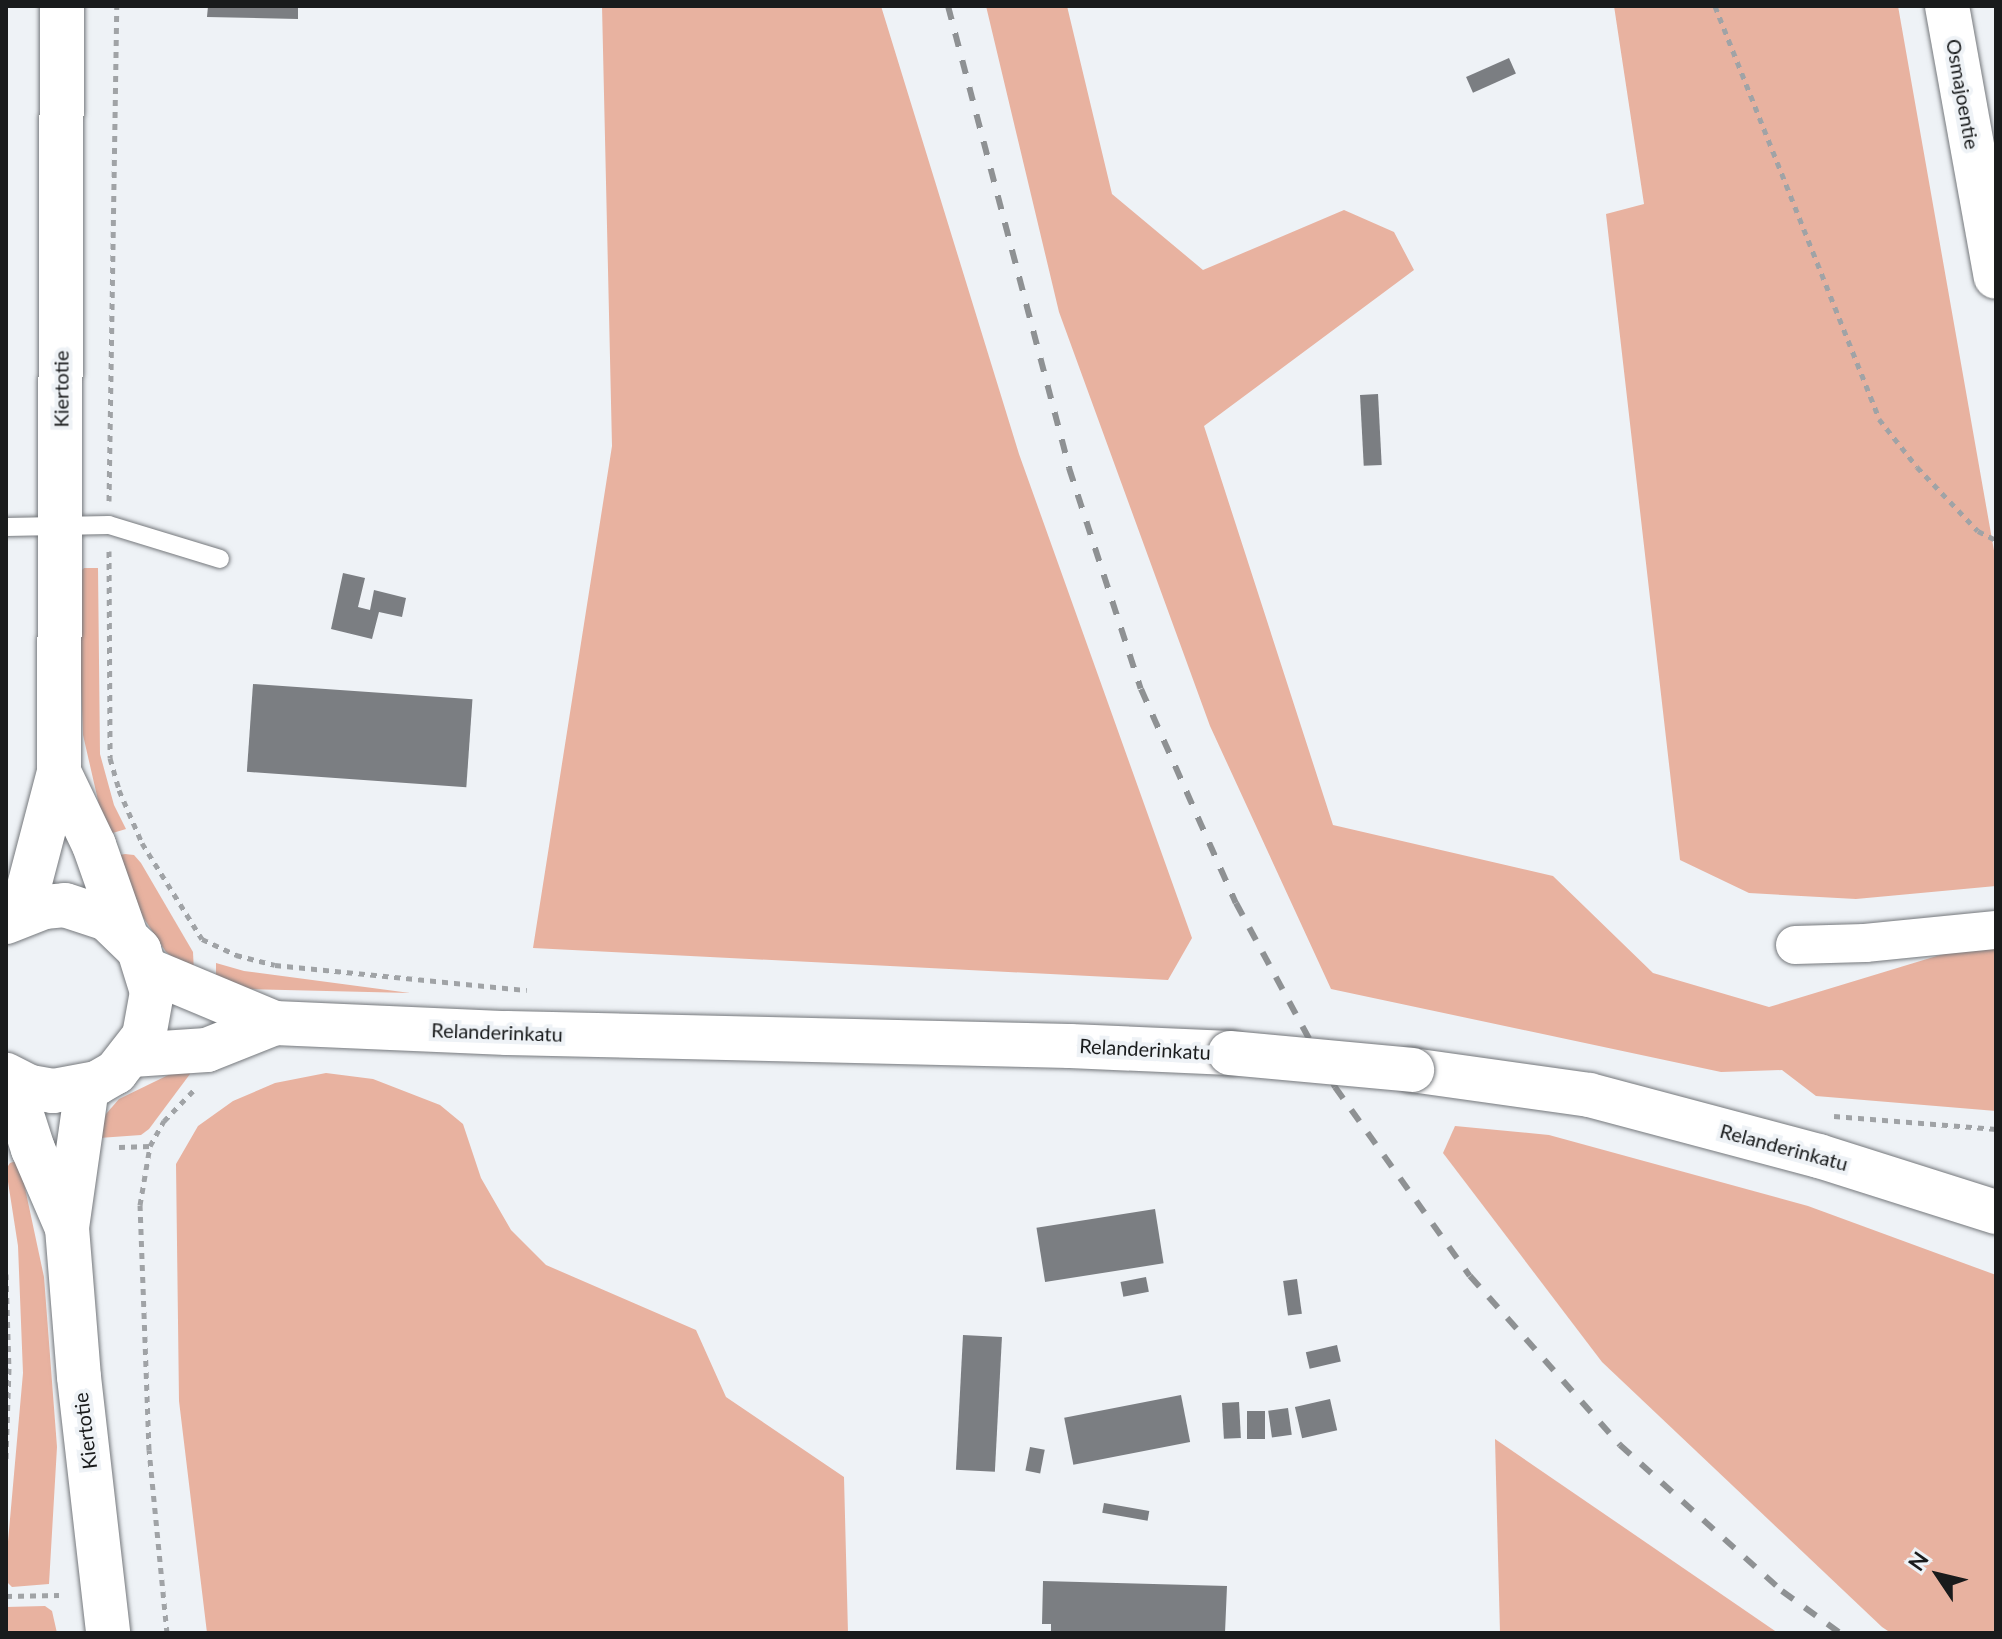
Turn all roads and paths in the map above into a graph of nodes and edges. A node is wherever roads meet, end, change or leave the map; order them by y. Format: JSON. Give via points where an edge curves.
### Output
{"nodes":[{"id":1,"x":62,"y":6,"type":"edge"},
{"id":2,"x":117,"y":6,"type":"edge"},
{"id":3,"x":1715,"y":6,"type":"edge"},
{"id":4,"x":1947,"y":6,"type":"edge"},
{"id":5,"x":1996,"y":277,"type":"edge"},
{"id":6,"x":109,"y":525,"type":"junction"},
{"id":7,"x":6,"y":527,"type":"edge"},
{"id":8,"x":61,"y":529,"type":"junction"},
{"id":9,"x":1996,"y":540,"type":"edge"},
{"id":10,"x":220,"y":559,"type":"dead end"},
{"id":11,"x":59,"y":772,"type":"junction"},
{"id":12,"x":14,"y":918,"type":"edge"},
{"id":13,"x":1996,"y":930,"type":"edge"},
{"id":14,"x":125,"y":933,"type":"junction"},
{"id":15,"x":202,"y":939,"type":"junction"},
{"id":16,"x":1795,"y":945,"type":"dead end"},
{"id":17,"x":148,"y":970,"type":"junction"},
{"id":18,"x":538,"y":991,"type":"dead end"},
{"id":19,"x":204,"y":992,"type":"junction"},
{"id":20,"x":275,"y":1023,"type":"junction"},
{"id":21,"x":207,"y":1050,"type":"junction"},
{"id":22,"x":132,"y":1055,"type":"junction"},
{"id":23,"x":8,"y":1076,"type":"edge"},
{"id":24,"x":87,"y":1087,"type":"junction"},
{"id":25,"x":1996,"y":1212,"type":"edge"},
{"id":26,"x":67,"y":1228,"type":"junction"},
{"id":27,"x":6,"y":1274,"type":"edge"},
{"id":28,"x":6,"y":1460,"type":"edge"},
{"id":29,"x":59,"y":1595,"type":"dead end"},
{"id":30,"x":6,"y":1596,"type":"edge"},
{"id":31,"x":108,"y":1633,"type":"edge"},
{"id":32,"x":167,"y":1633,"type":"edge"}],
"edges":[{"from":1,"to":8,"type":"main road","name":"Kiertotie"},
{"from":2,"to":6,"type":"path"},
{"from":3,"to":9,"type":"path","via":[[1879,419],[1978,531]]},
{"from":4,"to":5,"type":"main road","name":"Osmajoentie"},
{"from":6,"to":8,"type":"lane"},
{"from":6,"to":10,"type":"lane"},
{"from":6,"to":15,"type":"path","via":[[110,758],[142,843]]},
{"from":7,"to":8,"type":"lane"},
{"from":8,"to":11,"type":"main road","name":"Kiertotie"},
{"from":11,"to":12,"type":"main road","name":"Kiertotie"},
{"from":11,"to":14,"type":"main road","name":"Kiertotie","via":[[94,845]]},
{"from":12,"to":14,"type":"main road","via":[[65,905],[98,914]]},
{"from":13,"to":16,"type":"street"},
{"from":14,"to":17,"type":"main road"},
{"from":15,"to":18,"type":"path","via":[[275,965]]},
{"from":15,"to":19,"type":"path"},
{"from":17,"to":19,"type":"main road","name":"Relanderinkatu"},
{"from":17,"to":22,"type":"main road","via":[[151,1014]]},
{"from":19,"to":20,"type":"main road","name":"Relanderinkatu"},
{"from":20,"to":21,"type":"main road","name":"Relanderinkatu"},
{"from":20,"to":25,"type":"main road","name":"Relanderinkatu","bridge":true,"via":[[1070,1046],[1230,1053],[1412,1070],[1589,1095],[1819,1156]]},
{"from":21,"to":22,"type":"main road","name":"Relanderinkatu"},
{"from":21,"to":32,"type":"path","via":[[205,1077],[164,1121],[150,1146],[140,1205],[149,1450]]},
{"from":22,"to":24,"type":"main road","via":[[116,1072]]},
{"from":23,"to":24,"type":"main road","via":[[53,1091]]},
{"from":23,"to":26,"type":"main road","name":"Kiertotie"},
{"from":24,"to":26,"type":"main road","name":"Kiertotie"},
{"from":26,"to":31,"type":"main road","name":"Kiertotie"},
{"from":27,"to":28,"type":"path"},
{"from":29,"to":30,"type":"path"}]}
